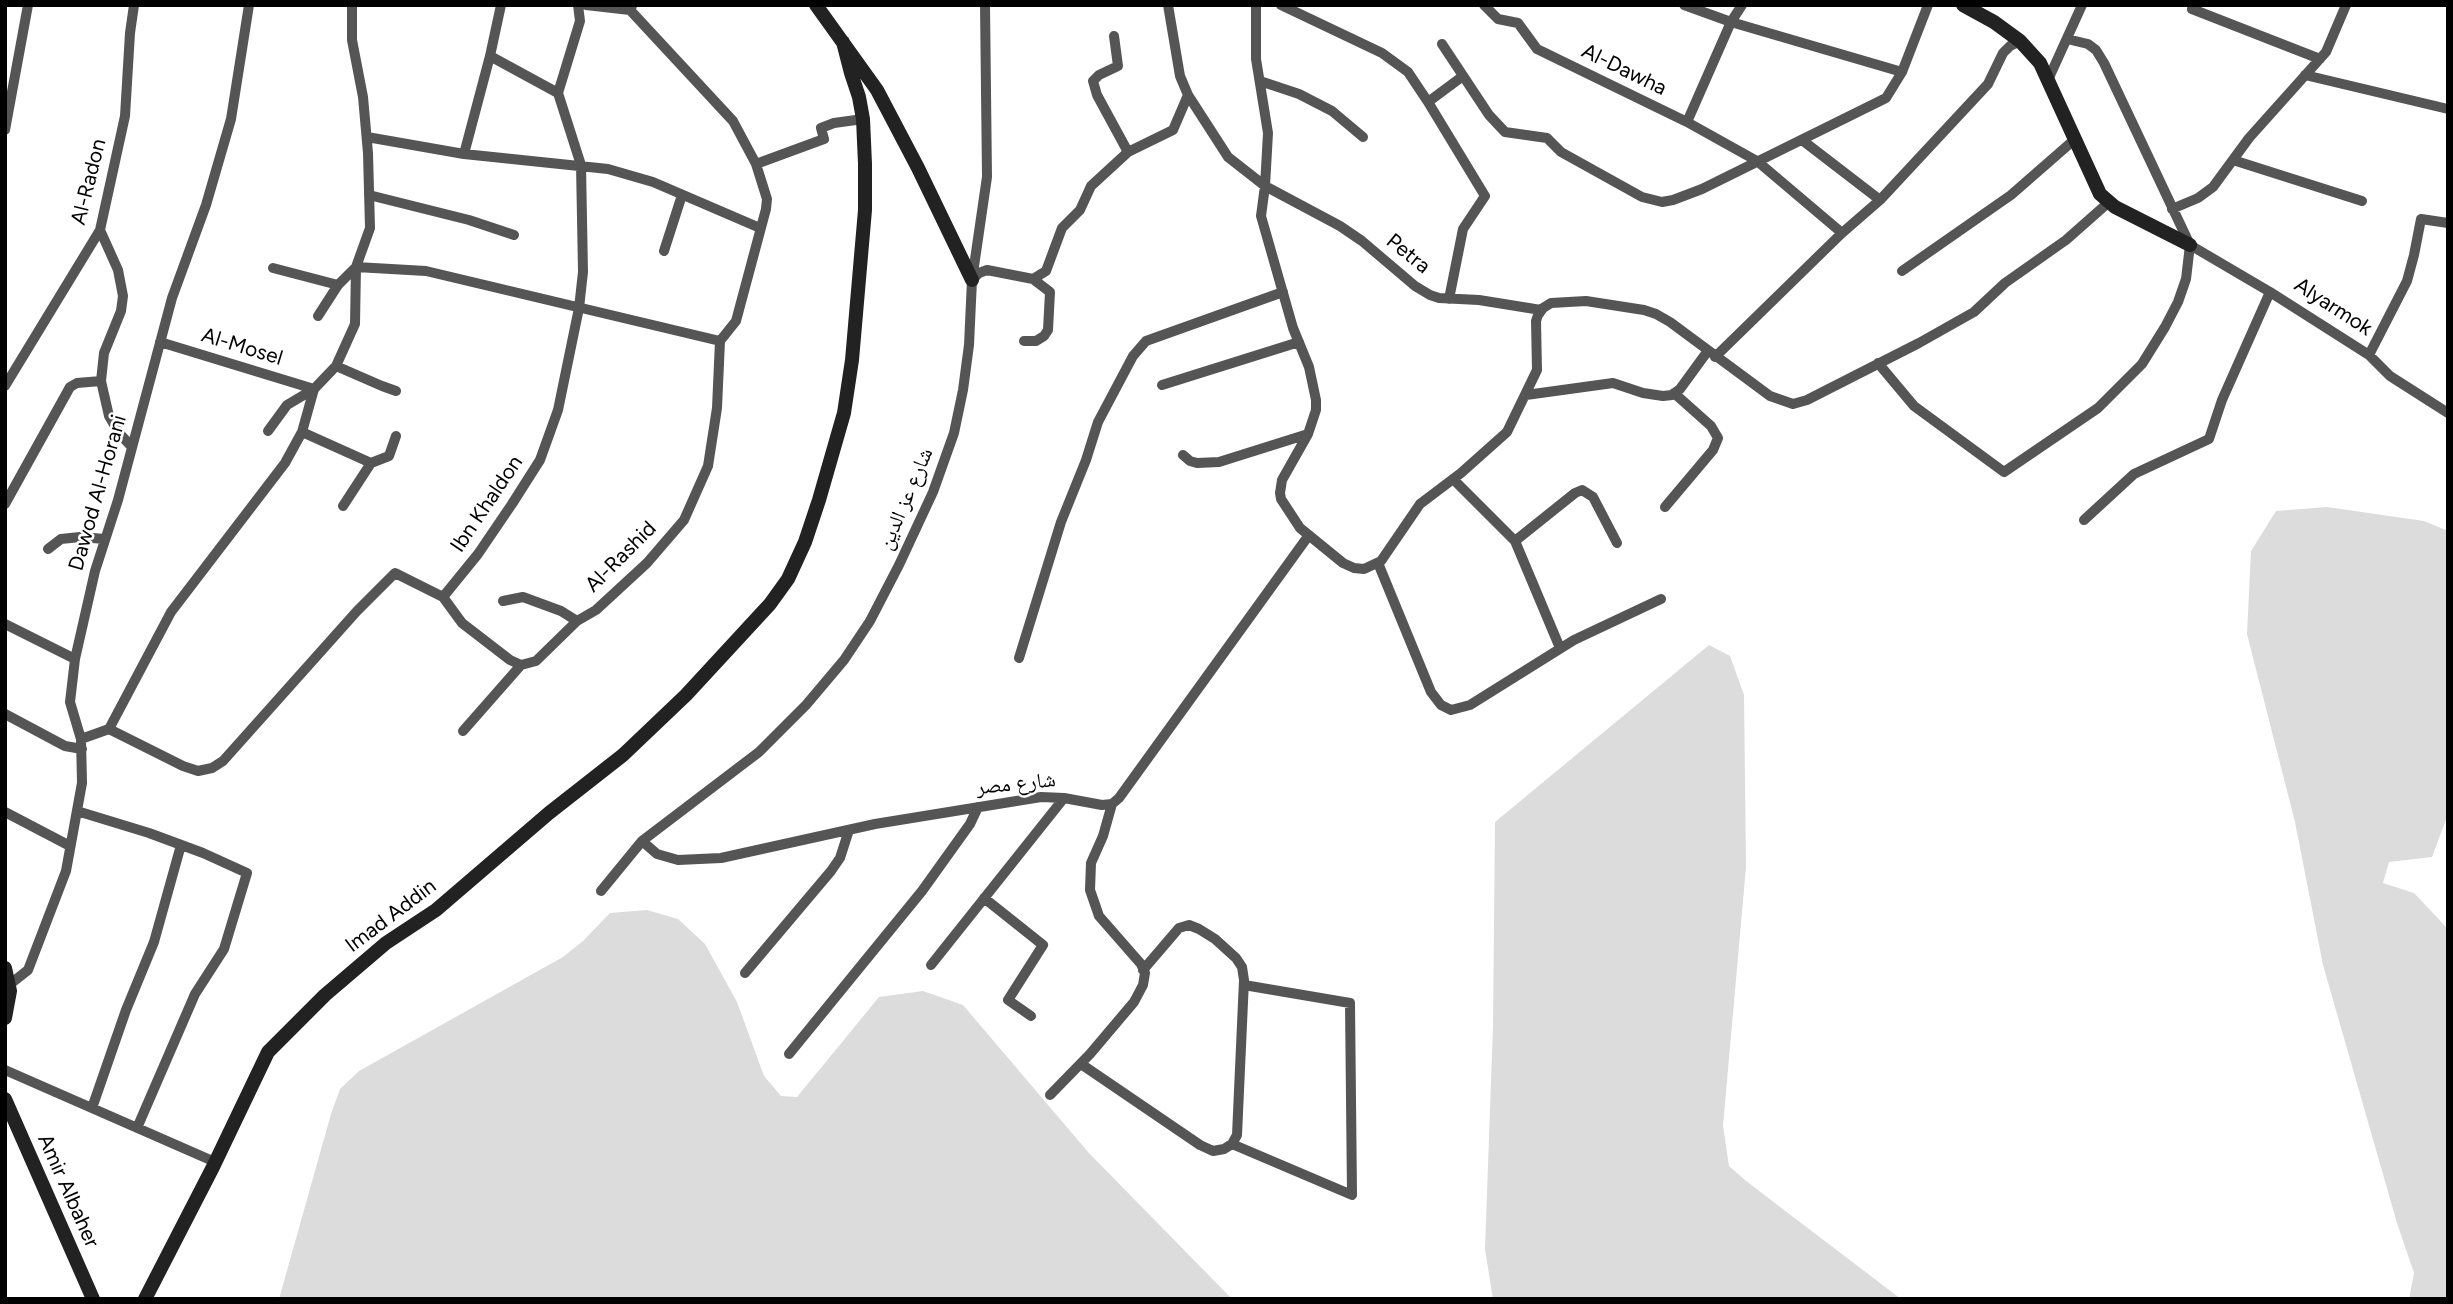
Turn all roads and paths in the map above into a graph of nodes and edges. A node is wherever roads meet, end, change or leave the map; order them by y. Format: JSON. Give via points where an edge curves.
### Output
{"nodes":[{"id":1,"x":28,"y":5,"type":"edge"},
{"id":2,"x":134,"y":5,"type":"edge"},
{"id":3,"x":249,"y":5,"type":"edge"},
{"id":4,"x":352,"y":5,"type":"edge"},
{"id":5,"x":501,"y":5,"type":"edge"},
{"id":6,"x":578,"y":5,"type":"edge"},
{"id":7,"x":586,"y":5,"type":"edge"},
{"id":8,"x":816,"y":5,"type":"edge"},
{"id":9,"x":985,"y":5,"type":"edge"},
{"id":10,"x":1168,"y":5,"type":"edge"},
{"id":11,"x":1256,"y":5,"type":"edge"},
{"id":12,"x":1281,"y":5,"type":"edge"},
{"id":13,"x":1484,"y":5,"type":"edge"},
{"id":14,"x":1684,"y":5,"type":"edge"},
{"id":15,"x":1741,"y":5,"type":"edge"},
{"id":16,"x":1928,"y":5,"type":"edge"},
{"id":17,"x":1963,"y":5,"type":"edge"},
{"id":18,"x":2082,"y":5,"type":"edge"},
{"id":19,"x":2193,"y":5,"type":"edge"},
{"id":20,"x":2346,"y":5,"type":"edge"},
{"id":21,"x":631,"y":8,"type":"edge"},
{"id":22,"x":1731,"y":22,"type":"junction"},
{"id":23,"x":1114,"y":36,"type":"dead end"},
{"id":24,"x":2067,"y":39,"type":"junction"},
{"id":25,"x":843,"y":41,"type":"junction"},
{"id":26,"x":2020,"y":41,"type":"junction"},
{"id":27,"x":1442,"y":44,"type":"dead end"},
{"id":28,"x":490,"y":56,"type":"junction"},
{"id":29,"x":2320,"y":59,"type":"junction"},
{"id":30,"x":1902,"y":72,"type":"junction"},
{"id":31,"x":2305,"y":75,"type":"junction"},
{"id":32,"x":1463,"y":76,"type":"junction"},
{"id":33,"x":1260,"y":80,"type":"junction"},
{"id":34,"x":2048,"y":80,"type":"junction"},
{"id":35,"x":558,"y":93,"type":"junction"},
{"id":36,"x":1188,"y":95,"type":"junction"},
{"id":37,"x":1428,"y":102,"type":"junction"},
{"id":38,"x":2448,"y":109,"type":"edge"},
{"id":39,"x":863,"y":119,"type":"junction"},
{"id":40,"x":1687,"y":122,"type":"junction"},
{"id":41,"x":5,"y":130,"type":"edge"},
{"id":42,"x":1363,"y":137,"type":"dead end"},
{"id":43,"x":367,"y":138,"type":"junction"},
{"id":44,"x":1802,"y":140,"type":"junction"},
{"id":45,"x":2074,"y":140,"type":"junction"},
{"id":46,"x":1128,"y":152,"type":"junction"},
{"id":47,"x":464,"y":154,"type":"junction"},
{"id":48,"x":1756,"y":160,"type":"junction"},
{"id":49,"x":2233,"y":160,"type":"junction"},
{"id":50,"x":756,"y":164,"type":"junction"},
{"id":51,"x":582,"y":167,"type":"junction"},
{"id":52,"x":1265,"y":186,"type":"junction"},
{"id":53,"x":369,"y":195,"type":"junction"},
{"id":54,"x":682,"y":195,"type":"junction"},
{"id":55,"x":1880,"y":200,"type":"junction"},
{"id":56,"x":2362,"y":201,"type":"dead end"},
{"id":57,"x":2109,"y":202,"type":"junction"},
{"id":58,"x":2172,"y":209,"type":"junction"},
{"id":59,"x":2448,"y":223,"type":"edge"},
{"id":60,"x":760,"y":228,"type":"junction"},
{"id":61,"x":100,"y":230,"type":"junction"},
{"id":62,"x":1842,"y":233,"type":"junction"},
{"id":63,"x":514,"y":235,"type":"dead end"},
{"id":64,"x":2190,"y":245,"type":"junction"},
{"id":65,"x":664,"y":251,"type":"dead end"},
{"id":66,"x":356,"y":267,"type":"junction"},
{"id":67,"x":273,"y":268,"type":"dead end"},
{"id":68,"x":1902,"y":271,"type":"dead end"},
{"id":69,"x":1033,"y":279,"type":"junction"},
{"id":70,"x":972,"y":280,"type":"junction"},
{"id":71,"x":338,"y":285,"type":"junction"},
{"id":72,"x":1283,"y":292,"type":"junction"},
{"id":73,"x":2270,"y":292,"type":"junction"},
{"id":74,"x":1449,"y":299,"type":"junction"},
{"id":75,"x":579,"y":308,"type":"junction"},
{"id":76,"x":1541,"y":310,"type":"junction"},
{"id":77,"x":318,"y":316,"type":"dead end"},
{"id":78,"x":720,"y":341,"type":"junction"},
{"id":79,"x":1024,"y":341,"type":"dead end"},
{"id":80,"x":160,"y":342,"type":"junction"},
{"id":81,"x":1299,"y":342,"type":"junction"},
{"id":82,"x":1711,"y":354,"type":"junction"},
{"id":83,"x":2369,"y":355,"type":"junction"},
{"id":84,"x":1878,"y":363,"type":"junction"},
{"id":85,"x":336,"y":366,"type":"junction"},
{"id":86,"x":101,"y":381,"type":"junction"},
{"id":87,"x":1162,"y":385,"type":"dead end"},
{"id":88,"x":5,"y":386,"type":"edge"},
{"id":89,"x":314,"y":389,"type":"junction"},
{"id":90,"x":396,"y":391,"type":"dead end"},
{"id":91,"x":1674,"y":393,"type":"junction"},
{"id":92,"x":1526,"y":395,"type":"junction"},
{"id":93,"x":2448,"y":413,"type":"edge"},
{"id":94,"x":268,"y":431,"type":"dead end"},
{"id":95,"x":302,"y":432,"type":"junction"},
{"id":96,"x":1308,"y":433,"type":"junction"},
{"id":97,"x":396,"y":436,"type":"dead end"},
{"id":98,"x":131,"y":446,"type":"junction"},
{"id":99,"x":1182,"y":455,"type":"dead end"},
{"id":100,"x":371,"y":463,"type":"junction"},
{"id":101,"x":1453,"y":479,"type":"junction"},
{"id":102,"x":5,"y":504,"type":"edge"},
{"id":103,"x":343,"y":506,"type":"dead end"},
{"id":104,"x":1665,"y":507,"type":"dead end"},
{"id":105,"x":2084,"y":520,"type":"dead end"},
{"id":106,"x":1309,"y":535,"type":"junction"},
{"id":107,"x":105,"y":539,"type":"junction"},
{"id":108,"x":1515,"y":541,"type":"junction"},
{"id":109,"x":1617,"y":543,"type":"dead end"},
{"id":110,"x":48,"y":549,"type":"dead end"},
{"id":111,"x":1378,"y":563,"type":"junction"},
{"id":112,"x":443,"y":597,"type":"junction"},
{"id":113,"x":1661,"y":600,"type":"dead end"},
{"id":114,"x":503,"y":601,"type":"dead end"},
{"id":115,"x":577,"y":621,"type":"junction"},
{"id":116,"x":5,"y":624,"type":"edge"},
{"id":117,"x":1560,"y":648,"type":"junction"},
{"id":118,"x":1019,"y":658,"type":"dead end"},
{"id":119,"x":75,"y":659,"type":"junction"},
{"id":120,"x":521,"y":665,"type":"junction"},
{"id":121,"x":5,"y":714,"type":"edge"},
{"id":122,"x":109,"y":729,"type":"junction"},
{"id":123,"x":463,"y":731,"type":"dead end"},
{"id":124,"x":82,"y":744,"type":"junction"},
{"id":125,"x":1063,"y":798,"type":"junction"},
{"id":126,"x":1112,"y":804,"type":"junction"},
{"id":127,"x":978,"y":807,"type":"junction"},
{"id":128,"x":77,"y":811,"type":"junction"},
{"id":129,"x":5,"y":812,"type":"edge"},
{"id":130,"x":849,"y":830,"type":"junction"},
{"id":131,"x":642,"y":841,"type":"junction"},
{"id":132,"x":181,"y":845,"type":"junction"},
{"id":133,"x":70,"y":846,"type":"junction"},
{"id":134,"x":601,"y":891,"type":"dead end"},
{"id":135,"x":984,"y":898,"type":"junction"},
{"id":136,"x":931,"y":965,"type":"dead end"},
{"id":137,"x":5,"y":968,"type":"edge"},
{"id":138,"x":1143,"y":970,"type":"junction"},
{"id":139,"x":745,"y":973,"type":"dead end"},
{"id":140,"x":9,"y":985,"type":"junction"},
{"id":141,"x":1244,"y":985,"type":"junction"},
{"id":142,"x":1031,"y":1016,"type":"dead end"},
{"id":143,"x":5,"y":1018,"type":"edge"},
{"id":144,"x":789,"y":1054,"type":"dead end"},
{"id":145,"x":1081,"y":1064,"type":"junction"},
{"id":146,"x":5,"y":1070,"type":"edge"},
{"id":147,"x":1051,"y":1095,"type":"dead end"},
{"id":148,"x":5,"y":1099,"type":"edge"},
{"id":149,"x":92,"y":1108,"type":"junction"},
{"id":150,"x":137,"y":1128,"type":"junction"},
{"id":151,"x":1232,"y":1143,"type":"junction"},
{"id":152,"x":215,"y":1162,"type":"junction"},
{"id":153,"x":93,"y":1299,"type":"edge"},
{"id":154,"x":145,"y":1299,"type":"edge"}],
"edges":[{"from":1,"to":41,"type":"street"},
{"from":2,"to":61,"type":"street","name":"Al-Radon","via":[[125,116]]},
{"from":3,"to":80,"type":"street","name":"Dawod Al-Horani","via":[[231,119]]},
{"from":4,"to":43,"type":"street","via":[[352,40]]},
{"from":5,"to":28,"type":"street"},
{"from":6,"to":35,"type":"street","via":[[579,21]]},
{"from":7,"to":21,"type":"street"},
{"from":8,"to":25,"type":"street"},
{"from":9,"to":70,"type":"street","name":"شارع عز الدين","via":[[987,177]]},
{"from":10,"to":36,"type":"street","name":"Petra","via":[[1180,76]]},
{"from":11,"to":33,"type":"street"},
{"from":12,"to":37,"type":"street","via":[[1395,60]]},
{"from":13,"to":40,"type":"street","name":"Al-Dawha","via":[[1498,19],[1518,23],[1537,49]]},
{"from":14,"to":22,"type":"street"},
{"from":15,"to":22,"type":"street"},
{"from":16,"to":30,"type":"street"},
{"from":17,"to":26,"type":"street","name":"Alyarmok"},
{"from":18,"to":24,"type":"street"},
{"from":19,"to":29,"type":"street","via":[[2192,9]]},
{"from":20,"to":29,"type":"street"},
{"from":21,"to":50,"type":"street","via":[[733,121]]},
{"from":22,"to":30,"type":"street"},
{"from":22,"to":40,"type":"street"},
{"from":23,"to":46,"type":"street","via":[[1118,66],[1093,82]]},
{"from":24,"to":34,"type":"street"},
{"from":24,"to":58,"type":"street","via":[[2096,50]]},
{"from":25,"to":39,"type":"street","name":"Imad Addin"},
{"from":25,"to":70,"type":"street","via":[[877,90]]},
{"from":26,"to":34,"type":"street","name":"Alyarmok","via":[[2033,53]]},
{"from":26,"to":55,"type":"street","via":[[2003,53],[1988,84]]},
{"from":27,"to":32,"type":"street"},
{"from":28,"to":35,"type":"street"},
{"from":28,"to":47,"type":"street"},
{"from":29,"to":31,"type":"street"},
{"from":30,"to":44,"type":"street","via":[[1886,98]]},
{"from":31,"to":38,"type":"street"},
{"from":31,"to":49,"type":"street"},
{"from":32,"to":37,"type":"street"},
{"from":32,"to":48,"type":"street","via":[[1505,132],[1547,138],[1561,152],[1653,201],[1673,201]]},
{"from":33,"to":42,"type":"street","via":[[1332,111]]},
{"from":33,"to":52,"type":"street","via":[[1268,133]]},
{"from":34,"to":45,"type":"street","name":"Alyarmok"},
{"from":35,"to":51,"type":"street","name":"Ibn Khaldon"},
{"from":36,"to":46,"type":"street","via":[[1173,130]]},
{"from":36,"to":52,"type":"street","name":"Petra","via":[[1228,156]]},
{"from":37,"to":74,"type":"street","via":[[1485,196],[1463,229]]},
{"from":39,"to":50,"type":"street","via":[[834,122],[821,128],[824,139]]},
{"from":39,"to":152,"type":"street","name":"Imad Addin","via":[[864,210],[844,413],[797,562],[775,598],[686,695],[622,755],[436,910],[386,943],[268,1052]]},
{"from":40,"to":48,"type":"street","name":"Al-Dawha"},
{"from":43,"to":47,"type":"street"},
{"from":43,"to":53,"type":"street"},
{"from":44,"to":48,"type":"street"},
{"from":44,"to":55,"type":"street"},
{"from":45,"to":57,"type":"street","name":"Alyarmok","via":[[2100,194]]},
{"from":45,"to":68,"type":"street","via":[[2011,195]]},
{"from":46,"to":69,"type":"street","via":[[1091,186],[1080,210],[1062,228],[1046,271]]},
{"from":47,"to":51,"type":"street"},
{"from":48,"to":62,"type":"street","name":"Al-Dawha"},
{"from":49,"to":56,"type":"street"},
{"from":49,"to":58,"type":"street","via":[[2205,193]]},
{"from":50,"to":60,"type":"street","via":[[767,199]]},
{"from":51,"to":54,"type":"street","via":[[608,169]]},
{"from":51,"to":75,"type":"street","name":"Ibn Khaldon"},
{"from":52,"to":72,"type":"street","via":[[1261,216]]},
{"from":52,"to":74,"type":"street","name":"Petra","via":[[1340,226],[1415,286]]},
{"from":53,"to":63,"type":"street"},
{"from":53,"to":66,"type":"street","via":[[370,228]]},
{"from":54,"to":60,"type":"street"},
{"from":54,"to":65,"type":"street"},
{"from":55,"to":62,"type":"street"},
{"from":57,"to":64,"type":"street","name":"Alyarmok"},
{"from":57,"to":84,"type":"street","via":[[1974,312]]},
{"from":58,"to":64,"type":"street"},
{"from":59,"to":83,"type":"street","via":[[2420,219],[2407,281]]},
{"from":60,"to":78,"type":"street","via":[[736,321]]},
{"from":61,"to":86,"type":"street","via":[[118,270],[123,296],[104,353]]},
{"from":61,"to":88,"type":"street","name":"Al-Radon"},
{"from":62,"to":82,"type":"street"},
{"from":64,"to":73,"type":"street","name":"Alyarmok"},
{"from":64,"to":84,"type":"street","via":[[2178,302],[2143,364],[2098,408],[2004,472],[1913,406]]},
{"from":66,"to":71,"type":"street"},
{"from":66,"to":75,"type":"street","via":[[426,271]]},
{"from":66,"to":85,"type":"street","via":[[355,324]]},
{"from":67,"to":71,"type":"street"},
{"from":69,"to":70,"type":"street","via":[[987,270]]},
{"from":69,"to":79,"type":"street","via":[[1050,292],[1048,330],[1037,341]]},
{"from":70,"to":131,"type":"street","name":"شارع عز الدين","via":[[969,345],[954,433],[933,492],[870,621],[806,705],[758,752]]},
{"from":71,"to":77,"type":"street"},
{"from":72,"to":81,"type":"street"},
{"from":72,"to":118,"type":"street","via":[[1146,341],[1133,356],[1098,422]]},
{"from":73,"to":83,"type":"street","name":"Alyarmok"},
{"from":73,"to":105,"type":"street","via":[[2209,439],[2134,474]]},
{"from":74,"to":76,"type":"street","name":"Petra"},
{"from":75,"to":78,"type":"street"},
{"from":75,"to":112,"type":"street","name":"Ibn Khaldon","via":[[558,410],[540,460],[478,554]]},
{"from":76,"to":82,"type":"street","via":[[1567,301],[1644,310],[1670,321]]},
{"from":76,"to":92,"type":"street","via":[[1536,321],[1537,370]]},
{"from":78,"to":115,"type":"street","name":"Al-Rashid","via":[[718,407],[708,466],[684,520],[647,563],[596,610]]},
{"from":80,"to":89,"type":"street","name":"Al-Mosel"},
{"from":80,"to":98,"type":"street","name":"Dawod Al-Horani"},
{"from":81,"to":87,"type":"street"},
{"from":81,"to":96,"type":"street","via":[[1315,386],[1315,410]]},
{"from":82,"to":84,"type":"street","via":[[1777,400],[1793,404]]},
{"from":82,"to":91,"type":"street"},
{"from":83,"to":93,"type":"street","name":"Alyarmok","via":[[2390,376]]},
{"from":85,"to":89,"type":"street"},
{"from":85,"to":90,"type":"street"},
{"from":86,"to":98,"type":"street","via":[[109,416]]},
{"from":86,"to":102,"type":"street","via":[[70,387]]},
{"from":89,"to":94,"type":"street","via":[[287,405]]},
{"from":89,"to":95,"type":"street"},
{"from":91,"to":92,"type":"street","via":[[1643,393],[1613,383]]},
{"from":91,"to":104,"type":"street","via":[[1718,438]]},
{"from":92,"to":101,"type":"street","via":[[1507,432]]},
{"from":95,"to":100,"type":"street"},
{"from":95,"to":122,"type":"street","via":[[285,463],[171,612]]},
{"from":96,"to":99,"type":"street","via":[[1219,462],[1197,463]]},
{"from":96,"to":106,"type":"street","via":[[1282,480],[1280,493]]},
{"from":97,"to":100,"type":"street","via":[[389,456]]},
{"from":98,"to":107,"type":"street","name":"Dawod Al-Horani"},
{"from":100,"to":103,"type":"street"},
{"from":101,"to":108,"type":"street"},
{"from":101,"to":111,"type":"street","via":[[1420,504]]},
{"from":106,"to":111,"type":"street","via":[[1354,568]]},
{"from":106,"to":126,"type":"street"},
{"from":107,"to":110,"type":"street","via":[[61,539]]},
{"from":107,"to":119,"type":"street","name":"Dawod Al-Horani"},
{"from":108,"to":109,"type":"street","via":[[1582,490],[1593,498]]},
{"from":108,"to":117,"type":"street"},
{"from":111,"to":117,"type":"street","via":[[1431,692],[1446,708],[1470,705]]},
{"from":112,"to":120,"type":"street","via":[[462,623]]},
{"from":112,"to":122,"type":"street","via":[[395,573],[212,768],[198,771],[183,766]]},
{"from":113,"to":117,"type":"street"},
{"from":114,"to":115,"type":"street","via":[[523,597]]},
{"from":115,"to":120,"type":"street","name":"Al-Rashid","via":[[536,660]]},
{"from":116,"to":119,"type":"street"},
{"from":119,"to":124,"type":"street","name":"Dawod Al-Horani","via":[[70,702]]},
{"from":120,"to":123,"type":"street","name":"Al-Rashid"},
{"from":121,"to":124,"type":"street","via":[[65,746]]},
{"from":122,"to":124,"type":"street"},
{"from":124,"to":128,"type":"street","name":"Dawod Al-Horani"},
{"from":125,"to":126,"type":"street","name":"شارع مصر"},
{"from":125,"to":127,"type":"street","name":"شارع مصر"},
{"from":125,"to":135,"type":"street"},
{"from":126,"to":138,"type":"street","via":[[1091,863],[1090,890],[1099,916]]},
{"from":127,"to":130,"type":"street","name":"شارع مصر"},
{"from":127,"to":144,"type":"street","via":[[922,891]]},
{"from":128,"to":132,"type":"street"},
{"from":128,"to":133,"type":"street","name":"Dawod Al-Horani"},
{"from":129,"to":133,"type":"street"},
{"from":130,"to":131,"type":"street","name":"شارع مصر","via":[[695,860],[657,854]]},
{"from":130,"to":139,"type":"street","via":[[831,871]]},
{"from":131,"to":134,"type":"street","name":"شارع عز الدين"},
{"from":132,"to":149,"type":"street","via":[[154,942]]},
{"from":132,"to":150,"type":"street","via":[[247,873],[224,949],[195,994]]},
{"from":133,"to":140,"type":"street","name":"Dawod Al-Horani","via":[[66,871],[28,970]]},
{"from":135,"to":136,"type":"street"},
{"from":135,"to":142,"type":"street","via":[[1043,945],[1008,1000]]},
{"from":137,"to":140,"type":"street"},
{"from":138,"to":141,"type":"street","via":[[1179,928],[1189,925],[1236,958]]},
{"from":138,"to":145,"type":"street","via":[[1143,985],[1134,1002]]},
{"from":140,"to":143,"type":"street"},
{"from":141,"to":151,"type":"street","via":[[1237,1135]]},
{"from":141,"to":151,"type":"street","via":[[1350,1003],[1352,1195]]},
{"from":145,"to":147,"type":"street"},
{"from":145,"to":151,"type":"street","via":[[1213,1151]]},
{"from":146,"to":149,"type":"street"},
{"from":148,"to":153,"type":"street","name":"Amir Albaher"},
{"from":149,"to":150,"type":"street"},
{"from":150,"to":152,"type":"street"},
{"from":152,"to":154,"type":"street","name":"Imad Addin"}]}
